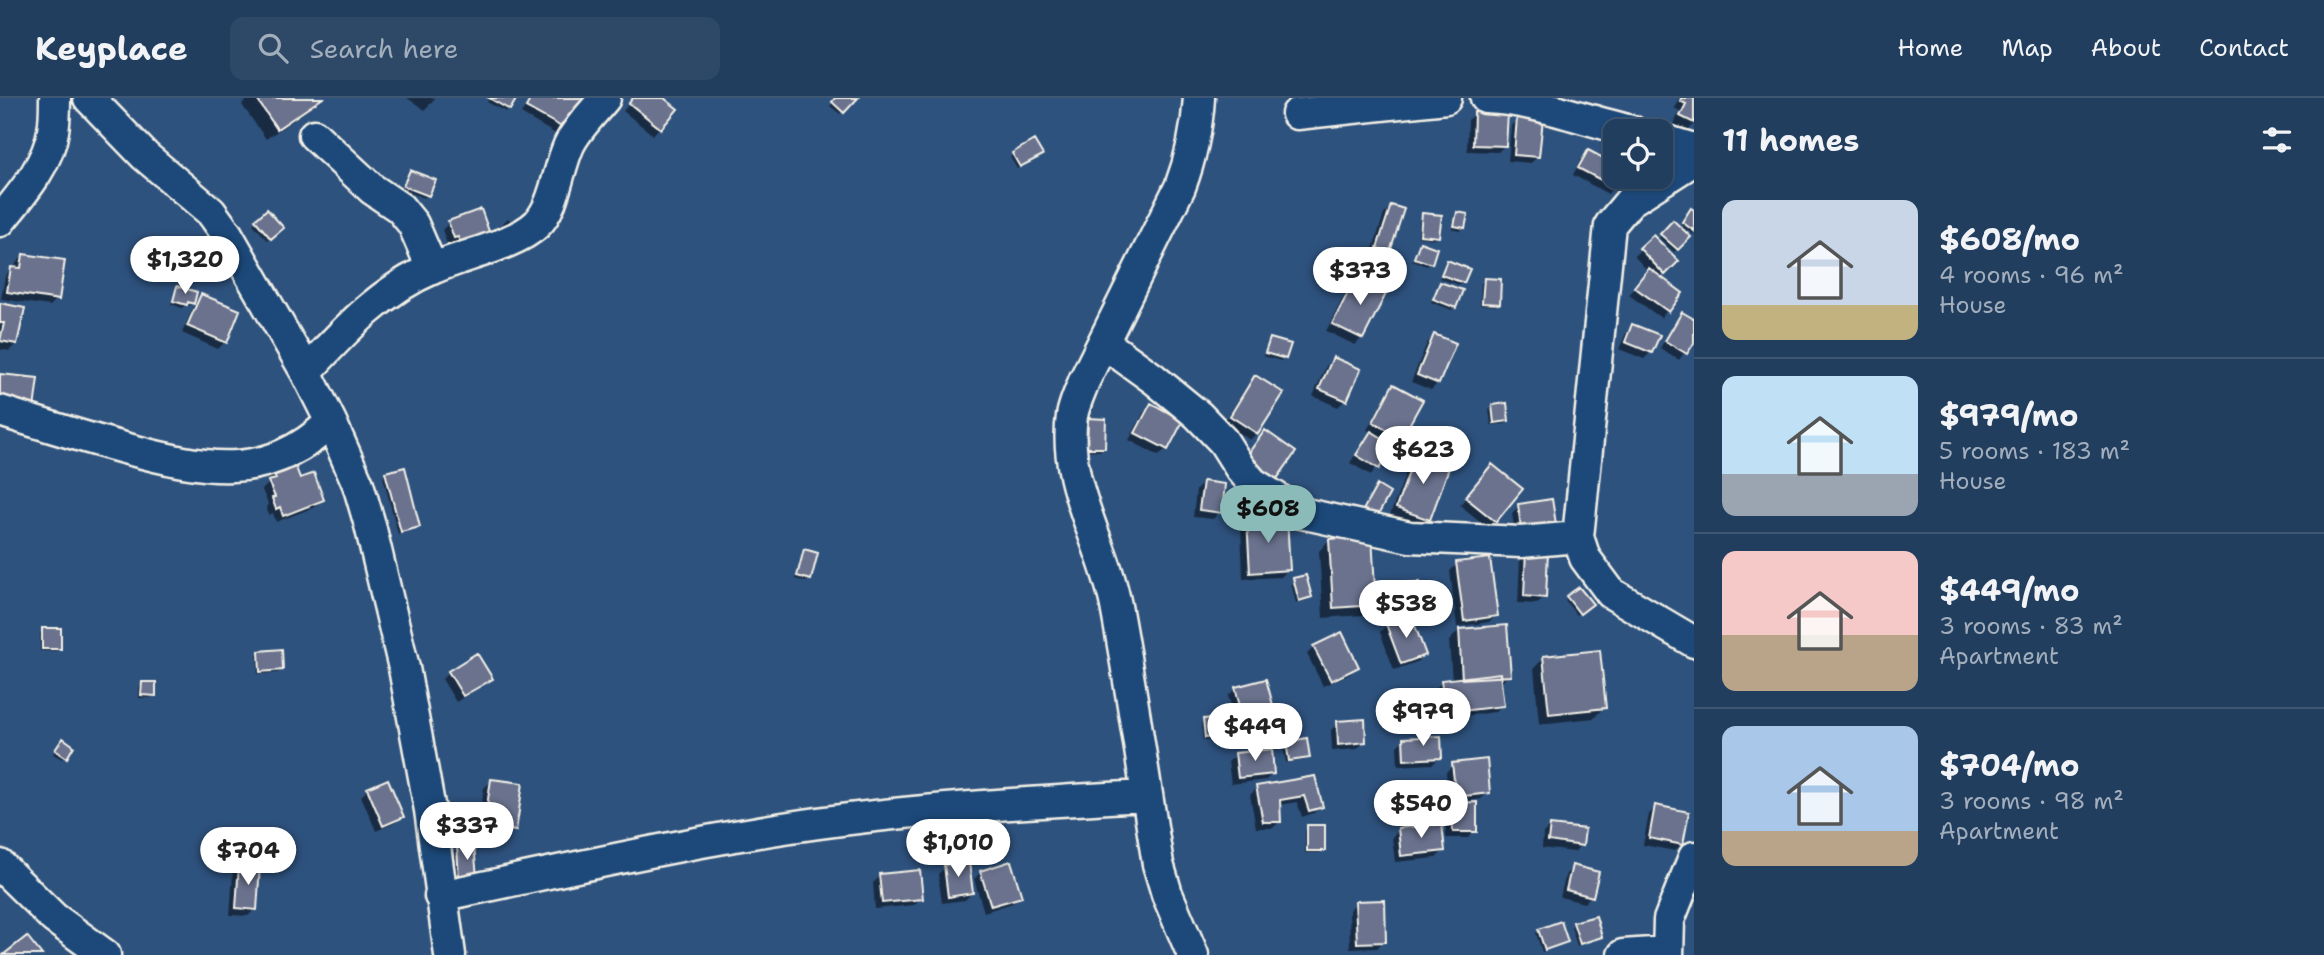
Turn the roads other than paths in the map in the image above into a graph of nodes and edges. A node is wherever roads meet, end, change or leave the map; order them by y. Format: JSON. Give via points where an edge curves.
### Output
{"nodes":[{"id":1,"x":55,"y":98,"type":"edge"},
{"id":2,"x":89,"y":98,"type":"edge"},
{"id":3,"x":605,"y":98,"type":"edge"},
{"id":4,"x":1199,"y":98,"type":"edge"},
{"id":5,"x":1446,"y":98,"type":"edge"},
{"id":6,"x":1486,"y":98,"type":"edge"},
{"id":7,"x":1377,"y":102,"type":"edge"},
{"id":8,"x":1297,"y":114,"type":"dead end"},
{"id":9,"x":1603,"y":125,"type":"edge"},
{"id":10,"x":314,"y":135,"type":"dead end"},
{"id":11,"x":1673,"y":143,"type":"edge"},
{"id":12,"x":1694,"y":149,"type":"edge"},
{"id":13,"x":1694,"y":160,"type":"edge"},
{"id":14,"x":6,"y":205,"type":"edge"},
{"id":15,"x":432,"y":268,"type":"junction"},
{"id":16,"x":1104,"y":344,"type":"junction"},
{"id":17,"x":306,"y":372,"type":"junction"},
{"id":18,"x":0,"y":411,"type":"edge"},
{"id":19,"x":331,"y":422,"type":"junction"},
{"id":20,"x":1578,"y":537,"type":"junction"},
{"id":21,"x":1694,"y":642,"type":"edge"},
{"id":22,"x":1147,"y":796,"type":"junction"},
{"id":23,"x":1694,"y":857,"type":"edge"},
{"id":24,"x":0,"y":865,"type":"edge"},
{"id":25,"x":440,"y":895,"type":"junction"},
{"id":26,"x":1668,"y":953,"type":"edge"},
{"id":27,"x":105,"y":955,"type":"edge"},
{"id":28,"x":450,"y":955,"type":"edge"},
{"id":29,"x":1193,"y":955,"type":"edge"},
{"id":30,"x":1623,"y":955,"type":"edge"}],
"edges":[{"from":1,"to":14,"type":"street","via":[[48,149],[33,178]]},
{"from":2,"to":17,"type":"street","via":[[127,139],[211,212]]},
{"from":3,"to":15,"type":"street","via":[[571,141],[548,210],[536,225],[517,237]]},
{"from":4,"to":16,"type":"street","via":[[1189,163],[1180,187]]},
{"from":5,"to":7,"type":"street"},
{"from":6,"to":9,"type":"street","via":[[1540,106]]},
{"from":7,"to":8,"type":"street"},
{"from":10,"to":15,"type":"street","via":[[372,189],[400,208],[413,224]]},
{"from":11,"to":12,"type":"street"},
{"from":13,"to":20,"type":"street","via":[[1630,201],[1610,225]]},
{"from":15,"to":17,"type":"street","via":[[371,305]]},
{"from":16,"to":20,"type":"street","via":[[1198,415],[1253,483],[1301,513],[1409,537],[1521,542]]},
{"from":16,"to":22,"type":"street","via":[[1080,391],[1070,439],[1073,469],[1115,602]]},
{"from":17,"to":19,"type":"street"},
{"from":18,"to":19,"type":"street","via":[[182,464],[217,467],[246,466],[284,453],[314,438]]},
{"from":19,"to":25,"type":"street","via":[[358,484],[388,597],[430,810]]},
{"from":20,"to":21,"type":"street","via":[[1585,558],[1611,593]]},
{"from":22,"to":25,"type":"street","via":[[951,809],[806,825]]},
{"from":22,"to":29,"type":"street","via":[[1158,864]]},
{"from":23,"to":26,"type":"street","via":[[1669,920]]},
{"from":24,"to":27,"type":"street","via":[[54,918]]},
{"from":25,"to":28,"type":"street"},
{"from":26,"to":30,"type":"street"}]}
